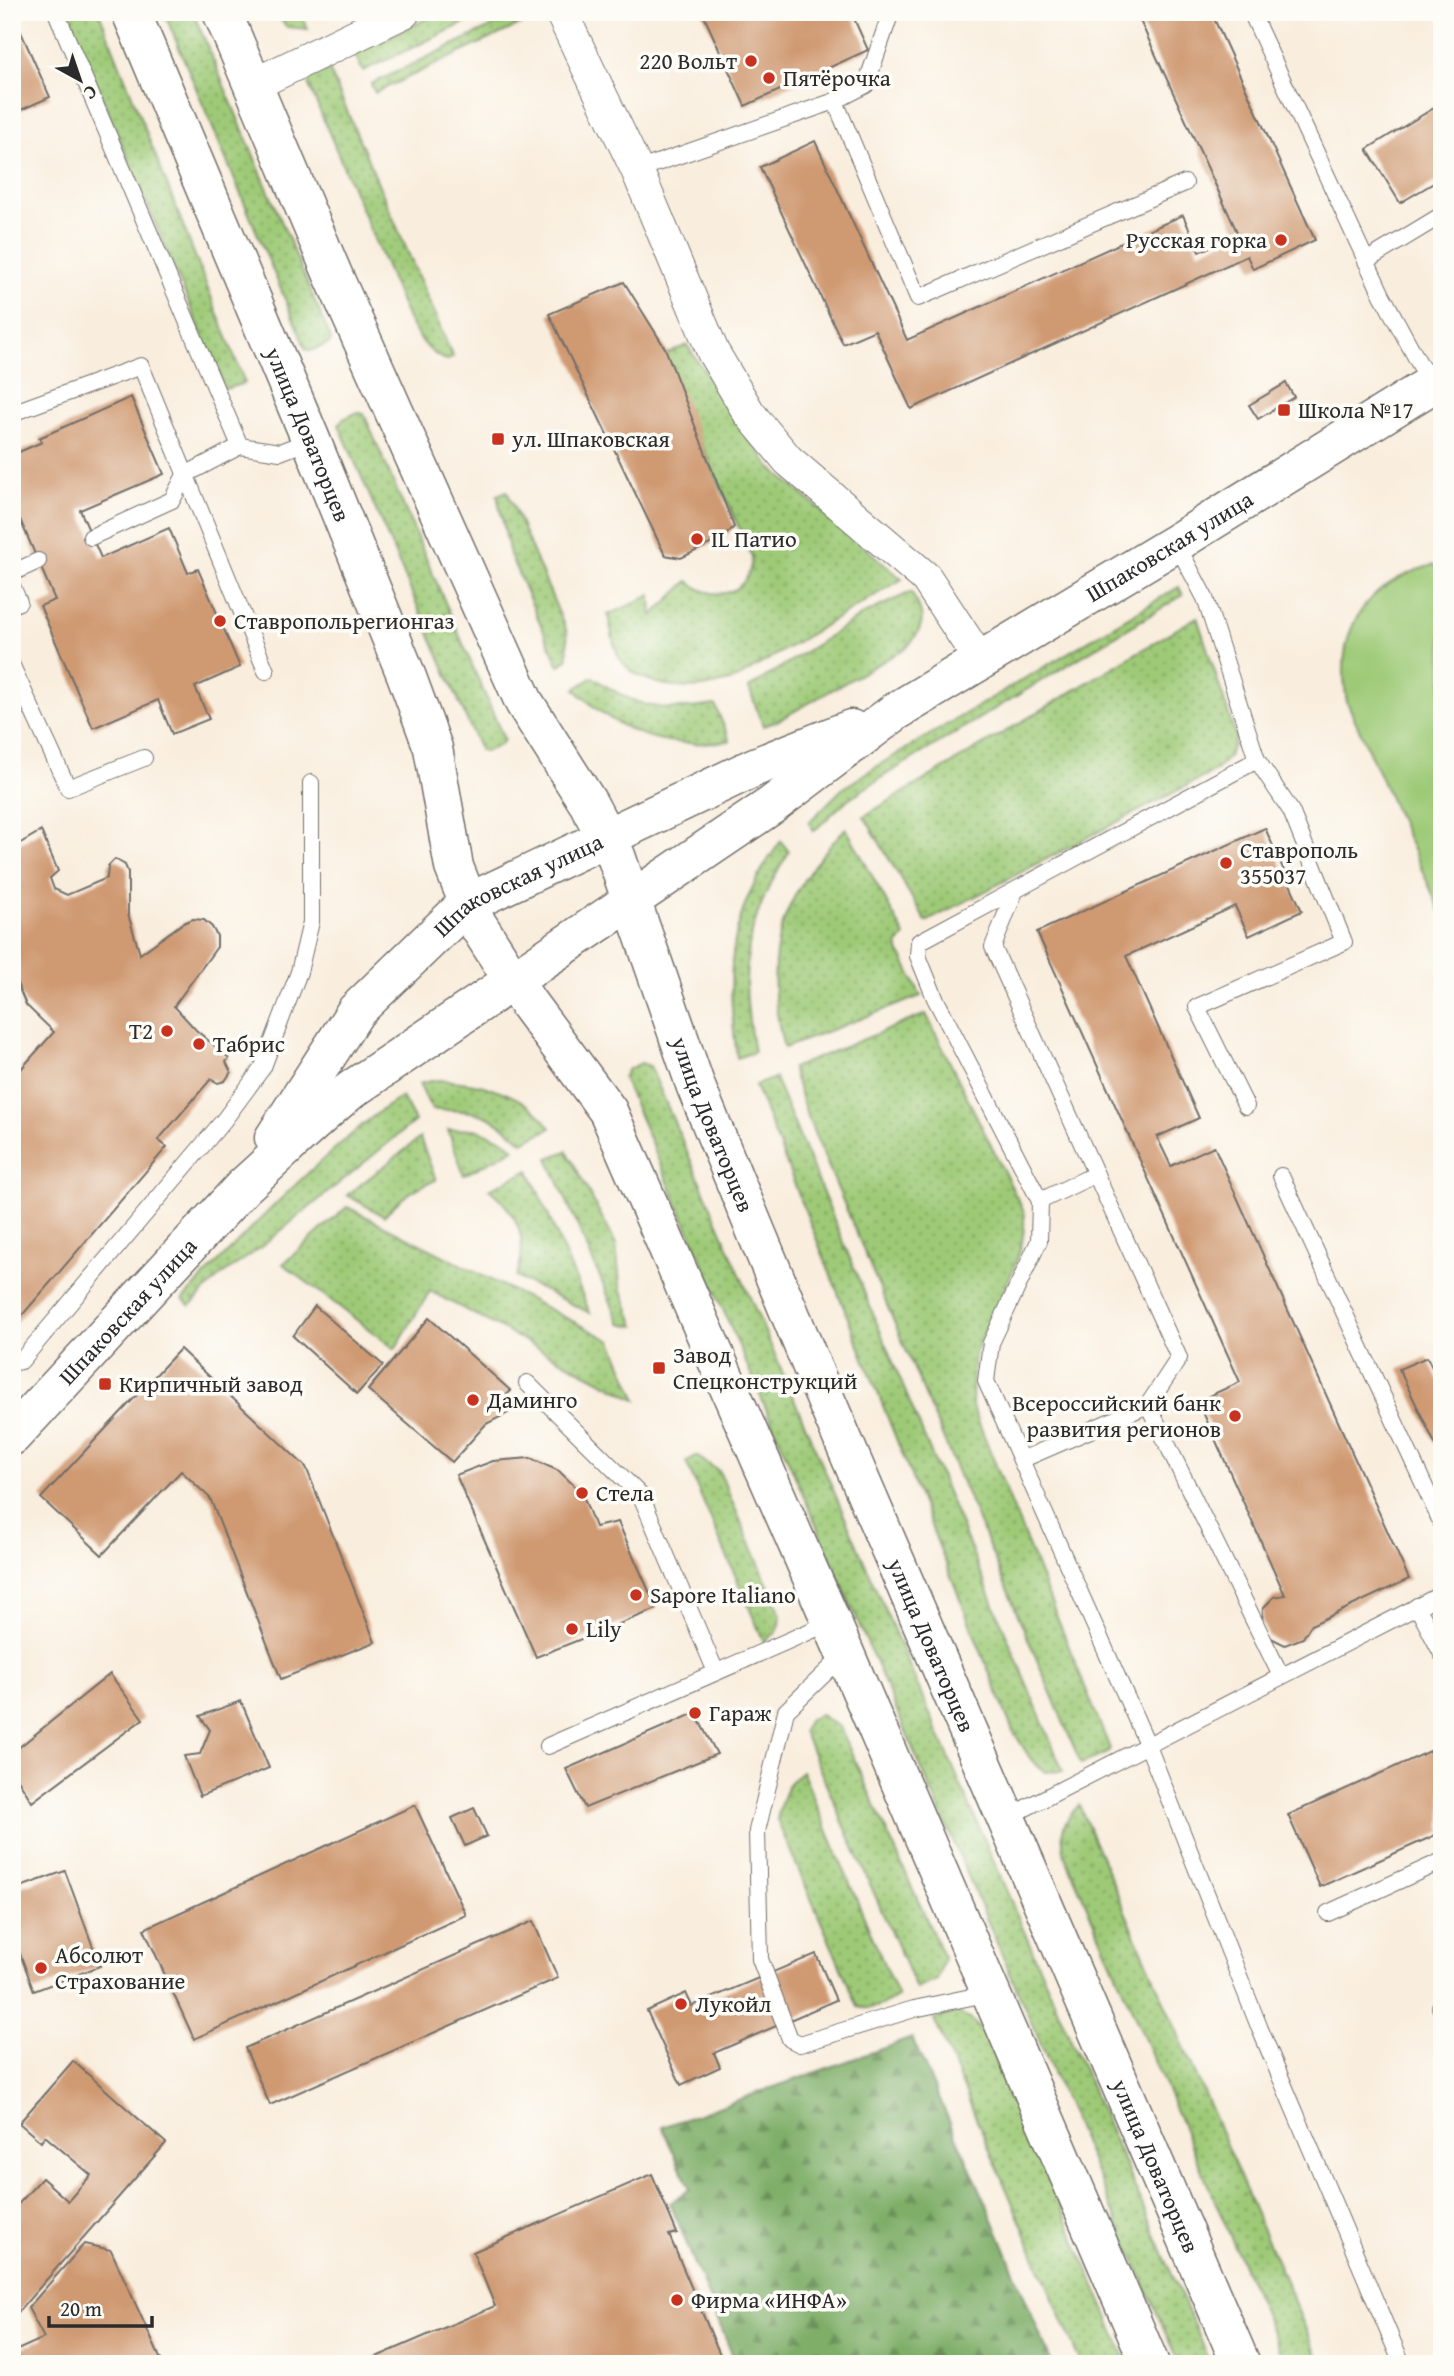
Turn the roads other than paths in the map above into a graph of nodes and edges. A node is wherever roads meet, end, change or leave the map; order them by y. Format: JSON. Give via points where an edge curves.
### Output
{"nodes":[{"id":1,"x":56,"y":12,"type":"edge"},
{"id":2,"x":131,"y":12,"type":"edge"},
{"id":3,"x":222,"y":12,"type":"edge"},
{"id":4,"x":404,"y":12,"type":"edge"},
{"id":5,"x":561,"y":12,"type":"edge"},
{"id":6,"x":891,"y":12,"type":"edge"},
{"id":7,"x":1251,"y":12,"type":"edge"},
{"id":8,"x":253,"y":85,"type":"junction"},
{"id":9,"x":835,"y":101,"type":"junction"},
{"id":10,"x":637,"y":170,"type":"junction"},
{"id":11,"x":1185,"y":183,"type":"dead end"},
{"id":12,"x":1442,"y":215,"type":"edge"},
{"id":13,"x":1366,"y":261,"type":"junction"},
{"id":14,"x":1436,"y":381,"type":"edge"},
{"id":15,"x":12,"y":413,"type":"edge"},
{"id":16,"x":311,"y":440,"type":"junction"},
{"id":17,"x":240,"y":446,"type":"junction"},
{"id":18,"x":185,"y":475,"type":"junction"},
{"id":19,"x":92,"y":537,"type":"dead end"},
{"id":20,"x":1176,"y":543,"type":"junction"},
{"id":21,"x":38,"y":561,"type":"dead end"},
{"id":22,"x":12,"y":573,"type":"edge"},
{"id":23,"x":12,"y":586,"type":"edge"},
{"id":24,"x":12,"y":605,"type":"edge"},
{"id":25,"x":981,"y":662,"type":"junction"},
{"id":26,"x":12,"y":666,"type":"edge"},
{"id":27,"x":266,"y":671,"type":"dead end"},
{"id":28,"x":895,"y":712,"type":"junction"},
{"id":29,"x":144,"y":758,"type":"dead end"},
{"id":30,"x":1257,"y":760,"type":"junction"},
{"id":31,"x":311,"y":783,"type":"dead end"},
{"id":32,"x":1015,"y":891,"type":"junction"},
{"id":33,"x":468,"y":903,"type":"junction"},
{"id":34,"x":1246,"y":1106,"type":"dead end"},
{"id":35,"x":1096,"y":1174,"type":"junction"},
{"id":36,"x":1281,"y":1176,"type":"dead end"},
{"id":37,"x":244,"y":1186,"type":"junction"},
{"id":38,"x":1040,"y":1201,"type":"junction"},
{"id":39,"x":12,"y":1363,"type":"edge"},
{"id":40,"x":527,"y":1383,"type":"dead end"},
{"id":41,"x":1148,"y":1405,"type":"junction"},
{"id":42,"x":12,"y":1436,"type":"edge"},
{"id":43,"x":1021,"y":1460,"type":"junction"},
{"id":44,"x":1442,"y":1524,"type":"edge"},
{"id":45,"x":1442,"y":1594,"type":"edge"},
{"id":46,"x":1417,"y":1606,"type":"junction"},
{"id":47,"x":838,"y":1637,"type":"junction"},
{"id":48,"x":1442,"y":1654,"type":"edge"},
{"id":49,"x":716,"y":1672,"type":"junction"},
{"id":50,"x":1281,"y":1676,"type":"junction"},
{"id":51,"x":1148,"y":1745,"type":"junction"},
{"id":52,"x":548,"y":1746,"type":"dead end"},
{"id":53,"x":1006,"y":1818,"type":"junction"},
{"id":54,"x":1442,"y":1861,"type":"edge"},
{"id":55,"x":1328,"y":1913,"type":"dead end"},
{"id":56,"x":991,"y":1993,"type":"junction"},
{"id":57,"x":1150,"y":2364,"type":"edge"},
{"id":58,"x":1241,"y":2364,"type":"edge"},
{"id":59,"x":1402,"y":2364,"type":"edge"}],
"edges":[{"from":1,"to":17,"type":"lane"},
{"from":2,"to":16,"type":"main road","name":"улица Доваторцев"},
{"from":3,"to":8,"type":"main road"},
{"from":4,"to":8,"type":"street"},
{"from":5,"to":10,"type":"street"},
{"from":6,"to":9,"type":"lane","via":[[866,85]]},
{"from":7,"to":13,"type":"lane"},
{"from":8,"to":53,"type":"main road","name":"улица Доваторцев","via":[[524,702],[616,856],[695,1087]]},
{"from":9,"to":10,"type":"lane"},
{"from":9,"to":11,"type":"lane","via":[[918,298]]},
{"from":10,"to":25,"type":"street","via":[[713,352],[748,413],[789,460],[926,578]]},
{"from":12,"to":13,"type":"lane"},
{"from":13,"to":14,"type":"lane"},
{"from":14,"to":20,"type":"main road","name":"Шпаковская улица"},
{"from":15,"to":18,"type":"lane","via":[[141,366]]},
{"from":16,"to":17,"type":"lane","via":[[280,452]]},
{"from":16,"to":33,"type":"main road","name":"улица Доваторцев","via":[[433,748],[454,867]]},
{"from":17,"to":18,"type":"lane"},
{"from":18,"to":19,"type":"lane","via":[[172,500]]},
{"from":18,"to":27,"type":"lane"},
{"from":20,"to":25,"type":"main road","name":"Шпаковская улица"},
{"from":20,"to":30,"type":"lane","via":[[1205,598]]},
{"from":21,"to":22,"type":"lane"},
{"from":23,"to":24,"type":"lane","via":[[19,602]]},
{"from":25,"to":28,"type":"main road","name":"Шпаковская улица"},
{"from":26,"to":29,"type":"lane","via":[[68,788]]},
{"from":28,"to":33,"type":"main road","name":"Шпаковская улица","via":[[755,767]]},
{"from":28,"to":37,"type":"main road","name":"Шпаковская улица","via":[[772,805],[352,1090]]},
{"from":30,"to":32,"type":"lane"},
{"from":30,"to":34,"type":"lane","via":[[1291,811],[1344,942],[1197,1007]]},
{"from":31,"to":39,"type":"lane","via":[[311,922],[299,972],[262,1067],[151,1208],[21,1361]]},
{"from":32,"to":35,"type":"lane","via":[[993,947]]},
{"from":32,"to":38,"type":"lane","via":[[919,942],[918,956],[935,998]]},
{"from":33,"to":37,"type":"main road","name":"Шпаковская улица","via":[[356,1012]]},
{"from":33,"to":47,"type":"main road","name":"улица Доваторцев","via":[[527,1002],[608,1111]]},
{"from":35,"to":38,"type":"lane"},
{"from":35,"to":41,"type":"lane","via":[[1179,1358]]},
{"from":36,"to":44,"type":"lane"},
{"from":37,"to":42,"type":"main road","name":"Шпаковская улица"},
{"from":38,"to":43,"type":"lane","via":[[1039,1241],[991,1343],[986,1381]]},
{"from":40,"to":49,"type":"lane","via":[[641,1496]]},
{"from":41,"to":43,"type":"lane"},
{"from":41,"to":50,"type":"lane"},
{"from":43,"to":51,"type":"lane"},
{"from":45,"to":46,"type":"lane"},
{"from":46,"to":48,"type":"lane"},
{"from":46,"to":50,"type":"lane"},
{"from":47,"to":49,"type":"lane"},
{"from":47,"to":56,"type":"main road"},
{"from":47,"to":56,"type":"lane","via":[[786,1711],[757,1831],[760,1959],[790,2039],[800,2044],[914,2009]]},
{"from":49,"to":52,"type":"lane"},
{"from":50,"to":51,"type":"lane"},
{"from":51,"to":53,"type":"lane"},
{"from":51,"to":59,"type":"lane","via":[[1260,2029]]},
{"from":53,"to":58,"type":"main road","name":"улица Доваторцев"},
{"from":54,"to":55,"type":"lane"},
{"from":56,"to":57,"type":"main road"}]}
